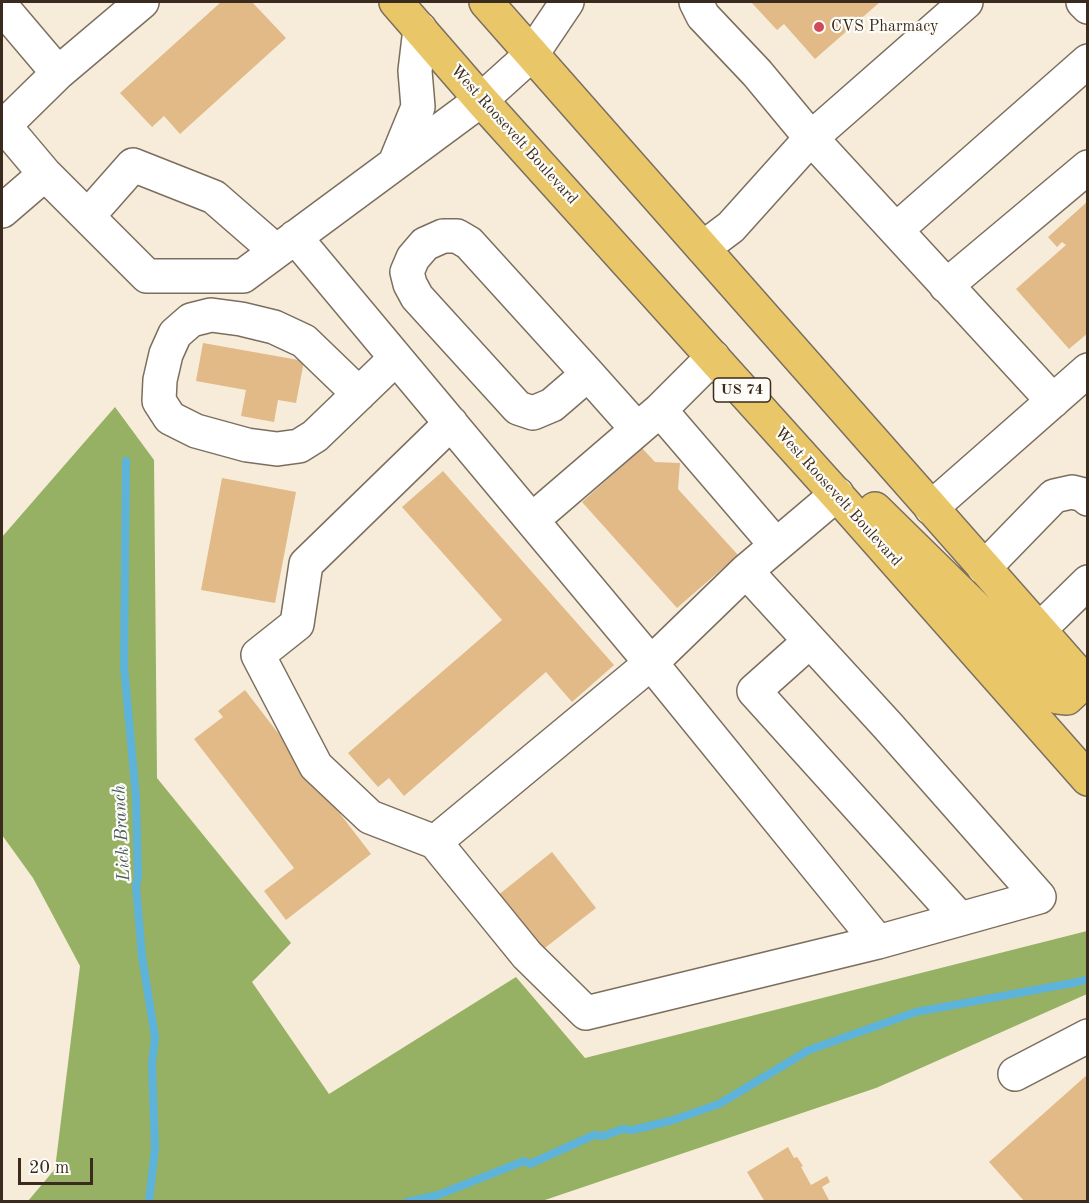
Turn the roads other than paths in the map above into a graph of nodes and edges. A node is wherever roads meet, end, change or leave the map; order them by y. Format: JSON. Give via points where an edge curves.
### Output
{"nodes":[{"id":1,"x":142,"y":2,"type":"edge"},
{"id":2,"x":396,"y":2,"type":"edge"},
{"id":3,"x":486,"y":2,"type":"edge"},
{"id":4,"x":567,"y":2,"type":"edge"},
{"id":5,"x":696,"y":2,"type":"edge"},
{"id":6,"x":966,"y":2,"type":"edge"},
{"id":7,"x":1083,"y":2,"type":"edge"},
{"id":8,"x":2,"y":7,"type":"edge"},
{"id":9,"x":1088,"y":7,"type":"edge"},
{"id":10,"x":420,"y":29,"type":"junction"},
{"id":11,"x":532,"y":54,"type":"junction"},
{"id":12,"x":1088,"y":62,"type":"edge"},
{"id":13,"x":58,"y":73,"type":"junction"},
{"id":14,"x":481,"y":100,"type":"junction"},
{"id":15,"x":3,"y":125,"type":"edge"},
{"id":16,"x":811,"y":138,"type":"junction"},
{"id":17,"x":395,"y":163,"type":"junction"},
{"id":18,"x":1088,"y":167,"type":"edge"},
{"id":19,"x":45,"y":174,"type":"junction"},
{"id":20,"x":2,"y":211,"type":"edge"},
{"id":21,"x":87,"y":216,"type":"junction"},
{"id":22,"x":896,"y":230,"type":"junction"},
{"id":23,"x":286,"y":244,"type":"junction"},
{"id":24,"x":703,"y":248,"type":"junction"},
{"id":25,"x":946,"y":286,"type":"junction"},
{"id":26,"x":713,"y":357,"type":"junction"},
{"id":27,"x":396,"y":358,"type":"junction"},
{"id":28,"x":1088,"y":370,"type":"edge"},
{"id":29,"x":588,"y":374,"type":"junction"},
{"id":30,"x":359,"y":394,"type":"junction"},
{"id":31,"x":1053,"y":401,"type":"junction"},
{"id":32,"x":648,"y":419,"type":"junction"},
{"id":33,"x":451,"y":423,"type":"junction"},
{"id":34,"x":784,"y":436,"type":"junction"},
{"id":35,"x":837,"y":495,"type":"junction"},
{"id":36,"x":1088,"y":499,"type":"edge"},
{"id":37,"x":930,"y":508,"type":"junction"},
{"id":38,"x":532,"y":520,"type":"junction"},
{"id":39,"x":776,"y":545,"type":"junction"},
{"id":40,"x":984,"y":568,"type":"junction"},
{"id":41,"x":746,"y":571,"type":"junction"},
{"id":42,"x":1088,"y":582,"type":"edge"},
{"id":43,"x":1039,"y":630,"type":"junction"},
{"id":44,"x":810,"y":641,"type":"junction"},
{"id":45,"x":651,"y":663,"type":"junction"},
{"id":46,"x":1086,"y":682,"type":"edge"},
{"id":47,"x":1083,"y":765,"type":"edge"},
{"id":48,"x":435,"y":842,"type":"junction"},
{"id":49,"x":960,"y":919,"type":"junction"},
{"id":50,"x":878,"y":942,"type":"junction"},
{"id":51,"x":1088,"y":1036,"type":"edge"},
{"id":52,"x":1015,"y":1074,"type":"dead end"}],
"edges":[{"from":1,"to":13,"type":"street"},
{"from":2,"to":10,"type":"highway","name":"West Roosevelt Boulevard","number":"US 74"},
{"from":3,"to":11,"type":"highway"},
{"from":4,"to":11,"type":"street"},
{"from":5,"to":16,"type":"street","via":[[703,16]]},
{"from":6,"to":16,"type":"street"},
{"from":7,"to":9,"type":"street"},
{"from":8,"to":13,"type":"street"},
{"from":10,"to":14,"type":"highway","name":"West Roosevelt Boulevard","number":"US 74"},
{"from":10,"to":17,"type":"street","via":[[415,71],[418,107]]},
{"from":11,"to":14,"type":"street"},
{"from":11,"to":24,"type":"highway"},
{"from":12,"to":22,"type":"street"},
{"from":13,"to":15,"type":"street"},
{"from":14,"to":17,"type":"street"},
{"from":14,"to":26,"type":"highway","name":"West Roosevelt Boulevard","number":"US 74"},
{"from":15,"to":19,"type":"street"},
{"from":16,"to":22,"type":"street"},
{"from":16,"to":24,"type":"street","via":[[731,227]]},
{"from":17,"to":23,"type":"street"},
{"from":18,"to":25,"type":"street"},
{"from":19,"to":20,"type":"street"},
{"from":19,"to":21,"type":"street"},
{"from":21,"to":23,"type":"street","via":[[147,276],[243,276]]},
{"from":21,"to":23,"type":"street","via":[[134,165],[214,197]]},
{"from":22,"to":25,"type":"street"},
{"from":23,"to":27,"type":"street"},
{"from":24,"to":37,"type":"highway"},
{"from":25,"to":31,"type":"street"},
{"from":26,"to":32,"type":"street"},
{"from":26,"to":34,"type":"highway","name":"West Roosevelt Boulevard","number":"US 74"},
{"from":27,"to":30,"type":"street"},
{"from":27,"to":33,"type":"street"},
{"from":28,"to":31,"type":"street"},
{"from":29,"to":29,"type":"street","via":[[552,405],[533,413],[518,408],[417,297],[407,272],[412,258],[425,244],[443,236],[457,236],[469,243]]},
{"from":29,"to":32,"type":"street"},
{"from":30,"to":30,"type":"street","via":[[315,436],[299,446],[277,449],[196,431],[170,418],[159,401],[166,354],[175,334],[191,320],[211,315],[274,327],[304,341]]},
{"from":31,"to":37,"type":"street"},
{"from":32,"to":38,"type":"street"},
{"from":32,"to":39,"type":"street"},
{"from":33,"to":38,"type":"street"},
{"from":33,"to":48,"type":"street","via":[[306,564],[297,624],[258,655],[316,766],[370,817]]},
{"from":34,"to":35,"type":"highway","name":"West Roosevelt Boulevard","number":"US 74"},
{"from":34,"to":46,"type":"highway","via":[[859,493],[981,613],[1058,697],[1067,698]]},
{"from":35,"to":39,"type":"street"},
{"from":35,"to":47,"type":"highway","name":"West Roosevelt Boulevard","number":"US 74"},
{"from":36,"to":40,"type":"street","via":[[1072,492],[1054,496]]},
{"from":37,"to":40,"type":"highway"},
{"from":38,"to":45,"type":"street"},
{"from":39,"to":41,"type":"street"},
{"from":40,"to":43,"type":"highway"},
{"from":41,"to":44,"type":"street"},
{"from":41,"to":45,"type":"street"},
{"from":42,"to":43,"type":"street"},
{"from":43,"to":46,"type":"highway"},
{"from":44,"to":49,"type":"street","via":[[754,691]]},
{"from":44,"to":49,"type":"street","via":[[1039,897]]},
{"from":45,"to":48,"type":"street"},
{"from":45,"to":50,"type":"street"},
{"from":48,"to":50,"type":"street","via":[[527,955],[586,1013]]},
{"from":49,"to":50,"type":"street"},
{"from":51,"to":52,"type":"street"}]}
